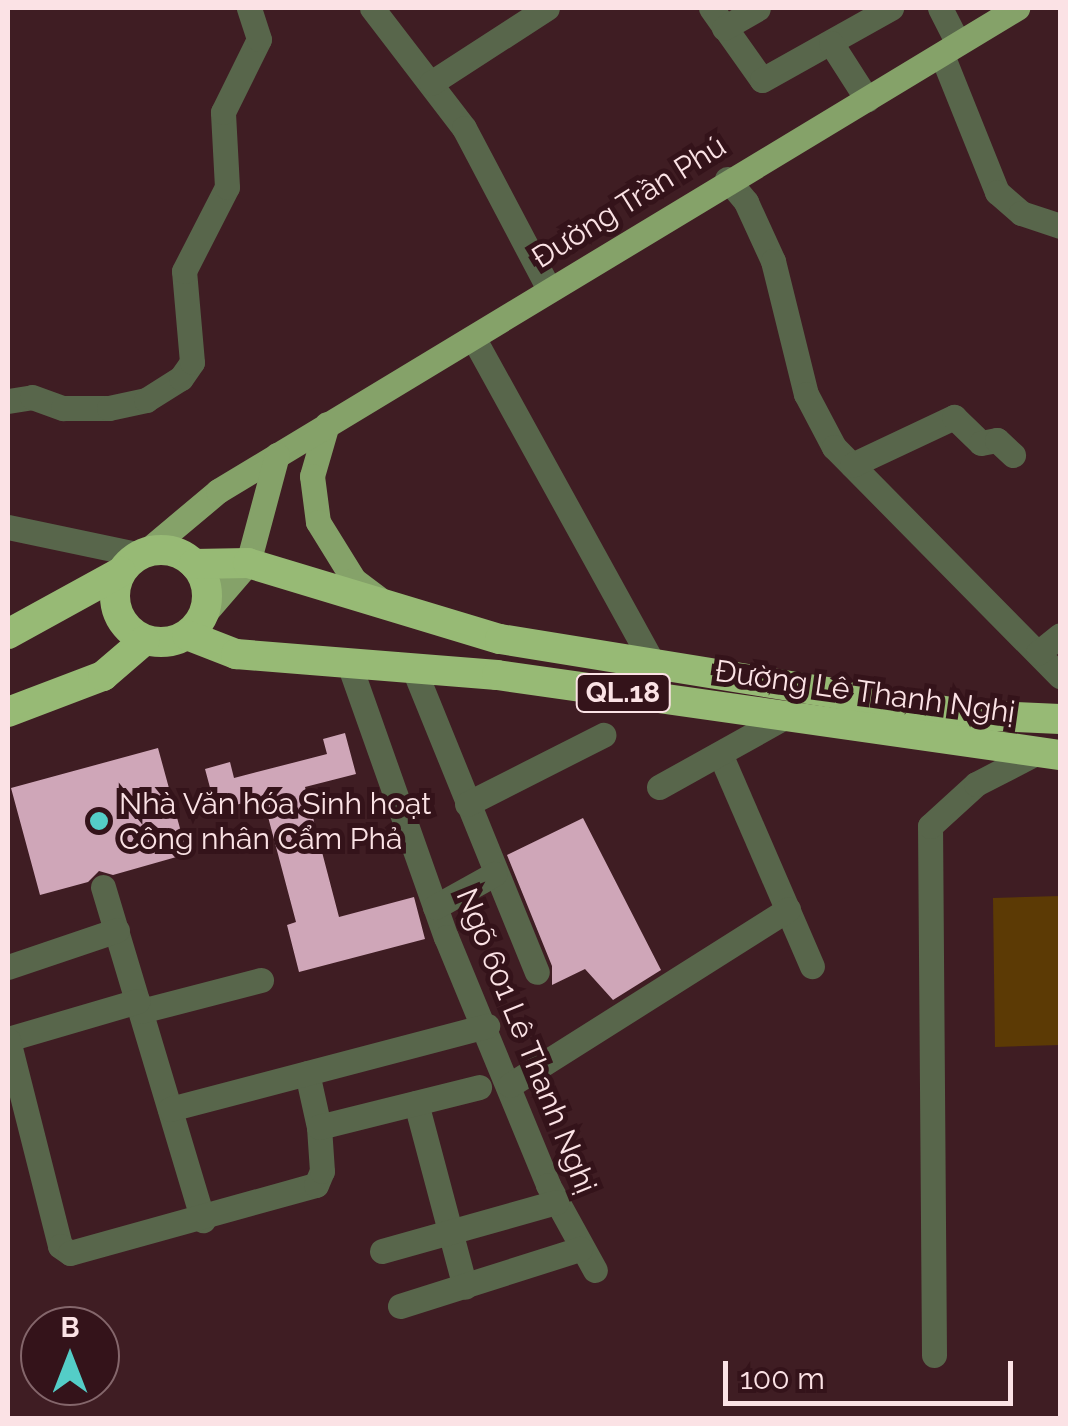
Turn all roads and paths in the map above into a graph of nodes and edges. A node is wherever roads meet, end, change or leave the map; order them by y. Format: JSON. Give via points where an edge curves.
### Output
{"nodes":[{"id":1,"x":249,"y":8,"type":"edge"},
{"id":2,"x":372,"y":8,"type":"edge"},
{"id":3,"x":547,"y":8,"type":"edge"},
{"id":4,"x":758,"y":8,"type":"edge"},
{"id":5,"x":891,"y":8,"type":"edge"},
{"id":6,"x":940,"y":8,"type":"edge"},
{"id":7,"x":1017,"y":8,"type":"edge"},
{"id":8,"x":718,"y":18,"type":"edge"},
{"id":9,"x":832,"y":43,"type":"junction"},
{"id":10,"x":950,"y":49,"type":"junction"},
{"id":11,"x":431,"y":82,"type":"junction"},
{"id":12,"x":867,"y":98,"type":"junction"},
{"id":13,"x":727,"y":179,"type":"junction"},
{"id":14,"x":1060,"y":226,"type":"edge"},
{"id":15,"x":550,"y":289,"type":"junction"},
{"id":16,"x":474,"y":339,"type":"junction"},
{"id":17,"x":8,"y":402,"type":"edge"},
{"id":18,"x":328,"y":424,"type":"junction"},
{"id":19,"x":1013,"y":454,"type":"dead end"},
{"id":20,"x":277,"y":455,"type":"junction"},
{"id":21,"x":852,"y":465,"type":"junction"},
{"id":22,"x":8,"y":527,"type":"edge"},
{"id":23,"x":135,"y":560,"type":"junction"},
{"id":24,"x":248,"y":563,"type":"junction"},
{"id":25,"x":194,"y":564,"type":"junction"},
{"id":26,"x":410,"y":613,"type":"junction"},
{"id":27,"x":195,"y":625,"type":"junction"},
{"id":28,"x":8,"y":634,"type":"edge"},
{"id":29,"x":1060,"y":635,"type":"edge"},
{"id":30,"x":146,"y":640,"type":"junction"},
{"id":31,"x":1038,"y":654,"type":"junction"},
{"id":32,"x":348,"y":661,"type":"junction"},
{"id":33,"x":652,"y":661,"type":"junction"},
{"id":34,"x":413,"y":666,"type":"junction"},
{"id":35,"x":1060,"y":676,"type":"edge"},
{"id":36,"x":8,"y":712,"type":"edge"},
{"id":37,"x":783,"y":718,"type":"junction"},
{"id":38,"x":1060,"y":720,"type":"edge"},
{"id":39,"x":604,"y":735,"type":"dead end"},
{"id":40,"x":1050,"y":753,"type":"edge"},
{"id":41,"x":721,"y":756,"type":"junction"},
{"id":42,"x":659,"y":786,"type":"dead end"},
{"id":43,"x":468,"y":804,"type":"junction"},
{"id":44,"x":494,"y":874,"type":"junction"},
{"id":45,"x":104,"y":887,"type":"dead end"},
{"id":46,"x":435,"y":907,"type":"junction"},
{"id":47,"x":788,"y":909,"type":"junction"},
{"id":48,"x":116,"y":930,"type":"junction"},
{"id":49,"x":812,"y":966,"type":"dead end"},
{"id":50,"x":8,"y":967,"type":"edge"},
{"id":51,"x":537,"y":972,"type":"dead end"},
{"id":52,"x":261,"y":980,"type":"dead end"},
{"id":53,"x":139,"y":1006,"type":"junction"},
{"id":54,"x":486,"y":1026,"type":"junction"},
{"id":55,"x":8,"y":1039,"type":"edge"},
{"id":56,"x":307,"y":1073,"type":"junction"},
{"id":57,"x":510,"y":1085,"type":"junction"},
{"id":58,"x":478,"y":1088,"type":"dead end"},
{"id":59,"x":416,"y":1103,"type":"junction"},
{"id":60,"x":170,"y":1108,"type":"junction"},
{"id":61,"x":319,"y":1126,"type":"junction"},
{"id":62,"x":556,"y":1202,"type":"junction"},
{"id":63,"x":203,"y":1220,"type":"junction"},
{"id":64,"x":446,"y":1233,"type":"junction"},
{"id":65,"x":382,"y":1251,"type":"dead end"},
{"id":66,"x":465,"y":1288,"type":"junction"},
{"id":67,"x":400,"y":1306,"type":"dead end"},
{"id":68,"x":934,"y":1355,"type":"dead end"}],
"edges":[{"from":1,"to":17,"type":"street","via":[[259,39],[223,112],[226,187],[182,281],[192,362],[181,378],[146,400],[109,408],[62,408],[32,397]]},
{"from":2,"to":11,"type":"street"},
{"from":3,"to":11,"type":"street"},
{"from":4,"to":8,"type":"street"},
{"from":5,"to":9,"type":"street"},
{"from":6,"to":10,"type":"street"},
{"from":7,"to":10,"type":"main road","name":"Đường Trần Phú"},
{"from":8,"to":9,"type":"street","via":[[762,80]]},
{"from":9,"to":12,"type":"street"},
{"from":10,"to":12,"type":"main road","name":"Đường Trần Phú"},
{"from":10,"to":14,"type":"street","via":[[997,192],[1020,214]]},
{"from":11,"to":15,"type":"street","via":[[464,128]]},
{"from":12,"to":13,"type":"main road","name":"Đường Trần Phú"},
{"from":13,"to":15,"type":"main road","name":"Đường Trần Phú"},
{"from":13,"to":21,"type":"street","via":[[746,202],[772,261],[806,394],[834,447]]},
{"from":15,"to":16,"type":"main road","name":"Đường Trần Phú"},
{"from":16,"to":18,"type":"main road","name":"Đường Trần Phú"},
{"from":16,"to":33,"type":"street"},
{"from":18,"to":20,"type":"main road","name":"Đường Trần Phú"},
{"from":18,"to":26,"type":"main road","via":[[312,476],[318,522],[354,580]]},
{"from":19,"to":21,"type":"street","via":[[998,440],[981,443],[954,417]]},
{"from":20,"to":23,"type":"main road","name":"Đường Trần Phú","via":[[186,514]]},
{"from":20,"to":24,"type":"main road"},
{"from":21,"to":31,"type":"street"},
{"from":22,"to":23,"type":"street"},
{"from":23,"to":25,"type":"highway","via":[[170,551]]},
{"from":23,"to":28,"type":"highway"},
{"from":23,"to":30,"type":"highway","via":[[117,612]]},
{"from":24,"to":25,"type":"highway","name":"Đường Lê Thanh Nghị","number":"QL.18"},
{"from":24,"to":26,"type":"highway","name":"Đường Lê Thanh Nghị","number":"QL.18"},
{"from":24,"to":27,"type":"main road"},
{"from":25,"to":27,"type":"highway","via":[[207,587]]},
{"from":26,"to":33,"type":"highway","name":"Đường Lê Thanh Nghị","number":"QL.18","via":[[500,639]]},
{"from":27,"to":30,"type":"highway"},
{"from":27,"to":32,"type":"highway","name":"Đường Lê Thanh Nghị","number":"QL.18","via":[[236,654]]},
{"from":29,"to":31,"type":"street"},
{"from":30,"to":36,"type":"highway","via":[[103,676]]},
{"from":31,"to":35,"type":"street"},
{"from":32,"to":34,"type":"highway","name":"Đường Lê Thanh Nghị","number":"QL.18"},
{"from":32,"to":46,"type":"street","name":"Ngõ 601 Lê Thanh Nghị"},
{"from":33,"to":38,"type":"highway","name":"Đường Lê Thanh Nghị","number":"QL.18","via":[[970,714]]},
{"from":34,"to":37,"type":"highway","name":"Đường Lê Thanh Nghị","number":"QL.18"},
{"from":34,"to":43,"type":"street"},
{"from":37,"to":40,"type":"highway","name":"Đường Lê Thanh Nghị","number":"QL.18"},
{"from":37,"to":41,"type":"street"},
{"from":39,"to":43,"type":"street"},
{"from":40,"to":68,"type":"street","via":[[976,784],[930,826]]},
{"from":41,"to":42,"type":"street"},
{"from":41,"to":47,"type":"street"},
{"from":43,"to":44,"type":"street"},
{"from":44,"to":46,"type":"street"},
{"from":44,"to":51,"type":"street"},
{"from":45,"to":48,"type":"street"},
{"from":46,"to":54,"type":"street","name":"Ngõ 601 Lê Thanh Nghị"},
{"from":47,"to":49,"type":"street"},
{"from":47,"to":57,"type":"street"},
{"from":48,"to":50,"type":"street"},
{"from":48,"to":53,"type":"street"},
{"from":52,"to":53,"type":"street"},
{"from":53,"to":55,"type":"street"},
{"from":53,"to":60,"type":"street"},
{"from":54,"to":56,"type":"street"},
{"from":54,"to":57,"type":"street","name":"Ngõ 601 Lê Thanh Nghị"},
{"from":55,"to":63,"type":"street","via":[[64,1251]]},
{"from":56,"to":60,"type":"street"},
{"from":56,"to":61,"type":"street"},
{"from":57,"to":62,"type":"street","name":"Ngõ 601 Lê Thanh Nghị"},
{"from":58,"to":59,"type":"street"},
{"from":59,"to":61,"type":"street"},
{"from":59,"to":64,"type":"street"},
{"from":60,"to":63,"type":"street"},
{"from":61,"to":63,"type":"street","via":[[322,1171],[316,1185]]},
{"from":62,"to":64,"type":"street"},
{"from":62,"to":66,"type":"street","name":"Ngõ 601 Lê Thanh Nghị","via":[[588,1259]]},
{"from":64,"to":65,"type":"street"},
{"from":64,"to":66,"type":"street"},
{"from":66,"to":67,"type":"street"}]}
